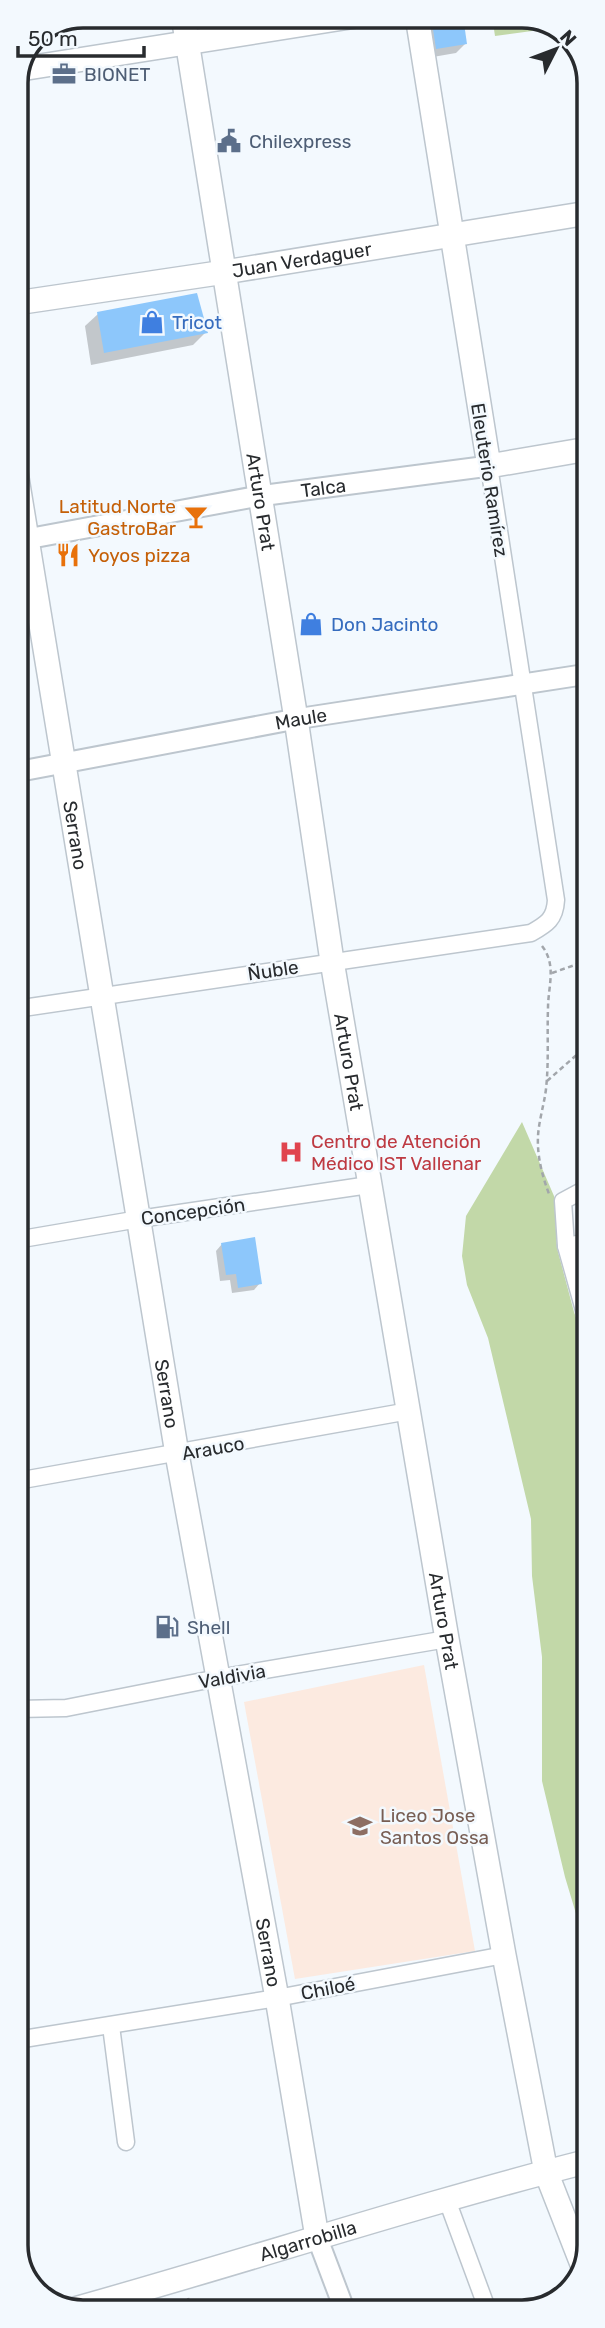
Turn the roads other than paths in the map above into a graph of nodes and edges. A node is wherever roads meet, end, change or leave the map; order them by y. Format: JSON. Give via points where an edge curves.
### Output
{"nodes":[{"id":1,"x":184,"y":28,"type":"edge"},
{"id":2,"x":274,"y":28,"type":"edge"},
{"id":3,"x":418,"y":28,"type":"edge"},
{"id":4,"x":186,"y":41,"type":"junction"},
{"id":5,"x":30,"y":67,"type":"edge"},
{"id":6,"x":577,"y":215,"type":"edge"},
{"id":7,"x":451,"y":235,"type":"junction"},
{"id":8,"x":225,"y":272,"type":"junction"},
{"id":9,"x":28,"y":301,"type":"edge"},
{"id":10,"x":577,"y":451,"type":"edge"},
{"id":11,"x":489,"y":466,"type":"junction"},
{"id":12,"x":259,"y":496,"type":"junction"},
{"id":13,"x":28,"y":539,"type":"edge"},
{"id":14,"x":28,"y":571,"type":"edge"},
{"id":15,"x":577,"y":676,"type":"edge"},
{"id":16,"x":522,"y":686,"type":"junction"},
{"id":17,"x":296,"y":719,"type":"junction"},
{"id":18,"x":65,"y":764,"type":"junction"},
{"id":19,"x":28,"y":770,"type":"edge"},
{"id":20,"x":531,"y":933,"type":"joint"},
{"id":21,"x":332,"y":961,"type":"junction"},
{"id":22,"x":102,"y":995,"type":"junction"},
{"id":23,"x":28,"y":1007,"type":"edge"},
{"id":24,"x":369,"y":1185,"type":"junction"},
{"id":25,"x":577,"y":1191,"type":"edge"},
{"id":26,"x":139,"y":1219,"type":"junction"},
{"id":27,"x":28,"y":1238,"type":"edge"},
{"id":28,"x":577,"y":1244,"type":"edge"},
{"id":29,"x":566,"y":1246,"type":"junction"},
{"id":30,"x":577,"y":1285,"type":"edge"},
{"id":31,"x":409,"y":1412,"type":"junction"},
{"id":32,"x":177,"y":1454,"type":"junction"},
{"id":33,"x":28,"y":1479,"type":"edge"},
{"id":34,"x":447,"y":1639,"type":"junction"},
{"id":35,"x":218,"y":1678,"type":"junction"},
{"id":36,"x":28,"y":1709,"type":"edge"},
{"id":37,"x":504,"y":1955,"type":"junction"},
{"id":38,"x":277,"y":1998,"type":"junction"},
{"id":39,"x":111,"y":2026,"type":"junction"},
{"id":40,"x":28,"y":2038,"type":"edge"},
{"id":41,"x":126,"y":2142,"type":"dead end"},
{"id":42,"x":577,"y":2164,"type":"edge"},
{"id":43,"x":546,"y":2172,"type":"junction"},
{"id":44,"x":447,"y":2200,"type":"junction"},
{"id":45,"x":317,"y":2237,"type":"junction"},
{"id":46,"x":577,"y":2250,"type":"edge"},
{"id":47,"x":108,"y":2300,"type":"edge"},
{"id":48,"x":341,"y":2300,"type":"edge"},
{"id":49,"x":484,"y":2300,"type":"edge"}],
"edges":[{"from":1,"to":4,"type":"main road","name":"Arturo Prat"},
{"from":2,"to":4,"type":"main road"},
{"from":3,"to":7,"type":"main road","name":"Eleuterio Ramírez"},
{"from":4,"to":5,"type":"main road"},
{"from":4,"to":8,"type":"main road","name":"Arturo Prat"},
{"from":6,"to":7,"type":"main road","name":"Juan Verdaguer"},
{"from":7,"to":8,"type":"main road","name":"Juan Verdaguer"},
{"from":7,"to":11,"type":"main road","name":"Eleuterio Ramírez"},
{"from":8,"to":9,"type":"main road","name":"Juan Verdaguer"},
{"from":8,"to":12,"type":"main road","name":"Arturo Prat"},
{"from":10,"to":11,"type":"main road","name":"Talca"},
{"from":11,"to":12,"type":"street","name":"Talca"},
{"from":11,"to":16,"type":"street","name":"Eleuterio Ramírez"},
{"from":12,"to":13,"type":"street","name":"Talca"},
{"from":12,"to":17,"type":"main road","name":"Arturo Prat"},
{"from":14,"to":18,"type":"main road","name":"Serrano"},
{"from":15,"to":16,"type":"street","name":"Maule"},
{"from":16,"to":17,"type":"street","name":"Maule"},
{"from":16,"to":20,"type":"street","name":"Eleuterio Ramírez","via":[[556,900],[555,914]]},
{"from":17,"to":18,"type":"street","name":"Maule"},
{"from":17,"to":21,"type":"main road","name":"Arturo Prat"},
{"from":18,"to":19,"type":"street","name":"Maule"},
{"from":18,"to":22,"type":"main road","name":"Serrano"},
{"from":20,"to":21,"type":"street","name":"Ñuble"},
{"from":21,"to":22,"type":"street","name":"Ñuble"},
{"from":21,"to":24,"type":"main road","name":"Arturo Prat"},
{"from":22,"to":23,"type":"street","name":"Ñuble"},
{"from":22,"to":26,"type":"main road","name":"Serrano"},
{"from":24,"to":26,"type":"street","name":"Concepción"},
{"from":24,"to":31,"type":"main road","name":"Arturo Prat"},
{"from":25,"to":29,"type":"street","via":[[557,1199]]},
{"from":26,"to":27,"type":"street","name":"Concepción"},
{"from":26,"to":32,"type":"main road","name":"Serrano"},
{"from":28,"to":29,"type":"street"},
{"from":29,"to":30,"type":"street"},
{"from":31,"to":32,"type":"street","name":"Arauco"},
{"from":31,"to":34,"type":"main road","name":"Arturo Prat"},
{"from":32,"to":33,"type":"street","name":"Arauco"},
{"from":32,"to":35,"type":"main road","name":"Serrano"},
{"from":34,"to":35,"type":"street","name":"Valdivia"},
{"from":34,"to":37,"type":"main road","name":"Arturo Prat"},
{"from":35,"to":36,"type":"street","name":"Valdivia","via":[[66,1708]]},
{"from":35,"to":38,"type":"main road","name":"Serrano"},
{"from":37,"to":38,"type":"street","name":"Chiloé"},
{"from":37,"to":43,"type":"main road","name":"Arturo Prat"},
{"from":38,"to":39,"type":"street","name":"Chiloé"},
{"from":38,"to":45,"type":"main road","name":"Serrano"},
{"from":39,"to":40,"type":"street","name":"Chiloé"},
{"from":39,"to":41,"type":"street"},
{"from":42,"to":43,"type":"main road","name":"Algarrobilla"},
{"from":43,"to":44,"type":"main road","name":"Algarrobilla"},
{"from":43,"to":46,"type":"main road","name":"Arturo Prat"},
{"from":44,"to":45,"type":"main road","name":"Algarrobilla"},
{"from":44,"to":49,"type":"street"},
{"from":45,"to":47,"type":"main road","name":"Algarrobilla"},
{"from":45,"to":48,"type":"street","name":"Serrano"}]}
